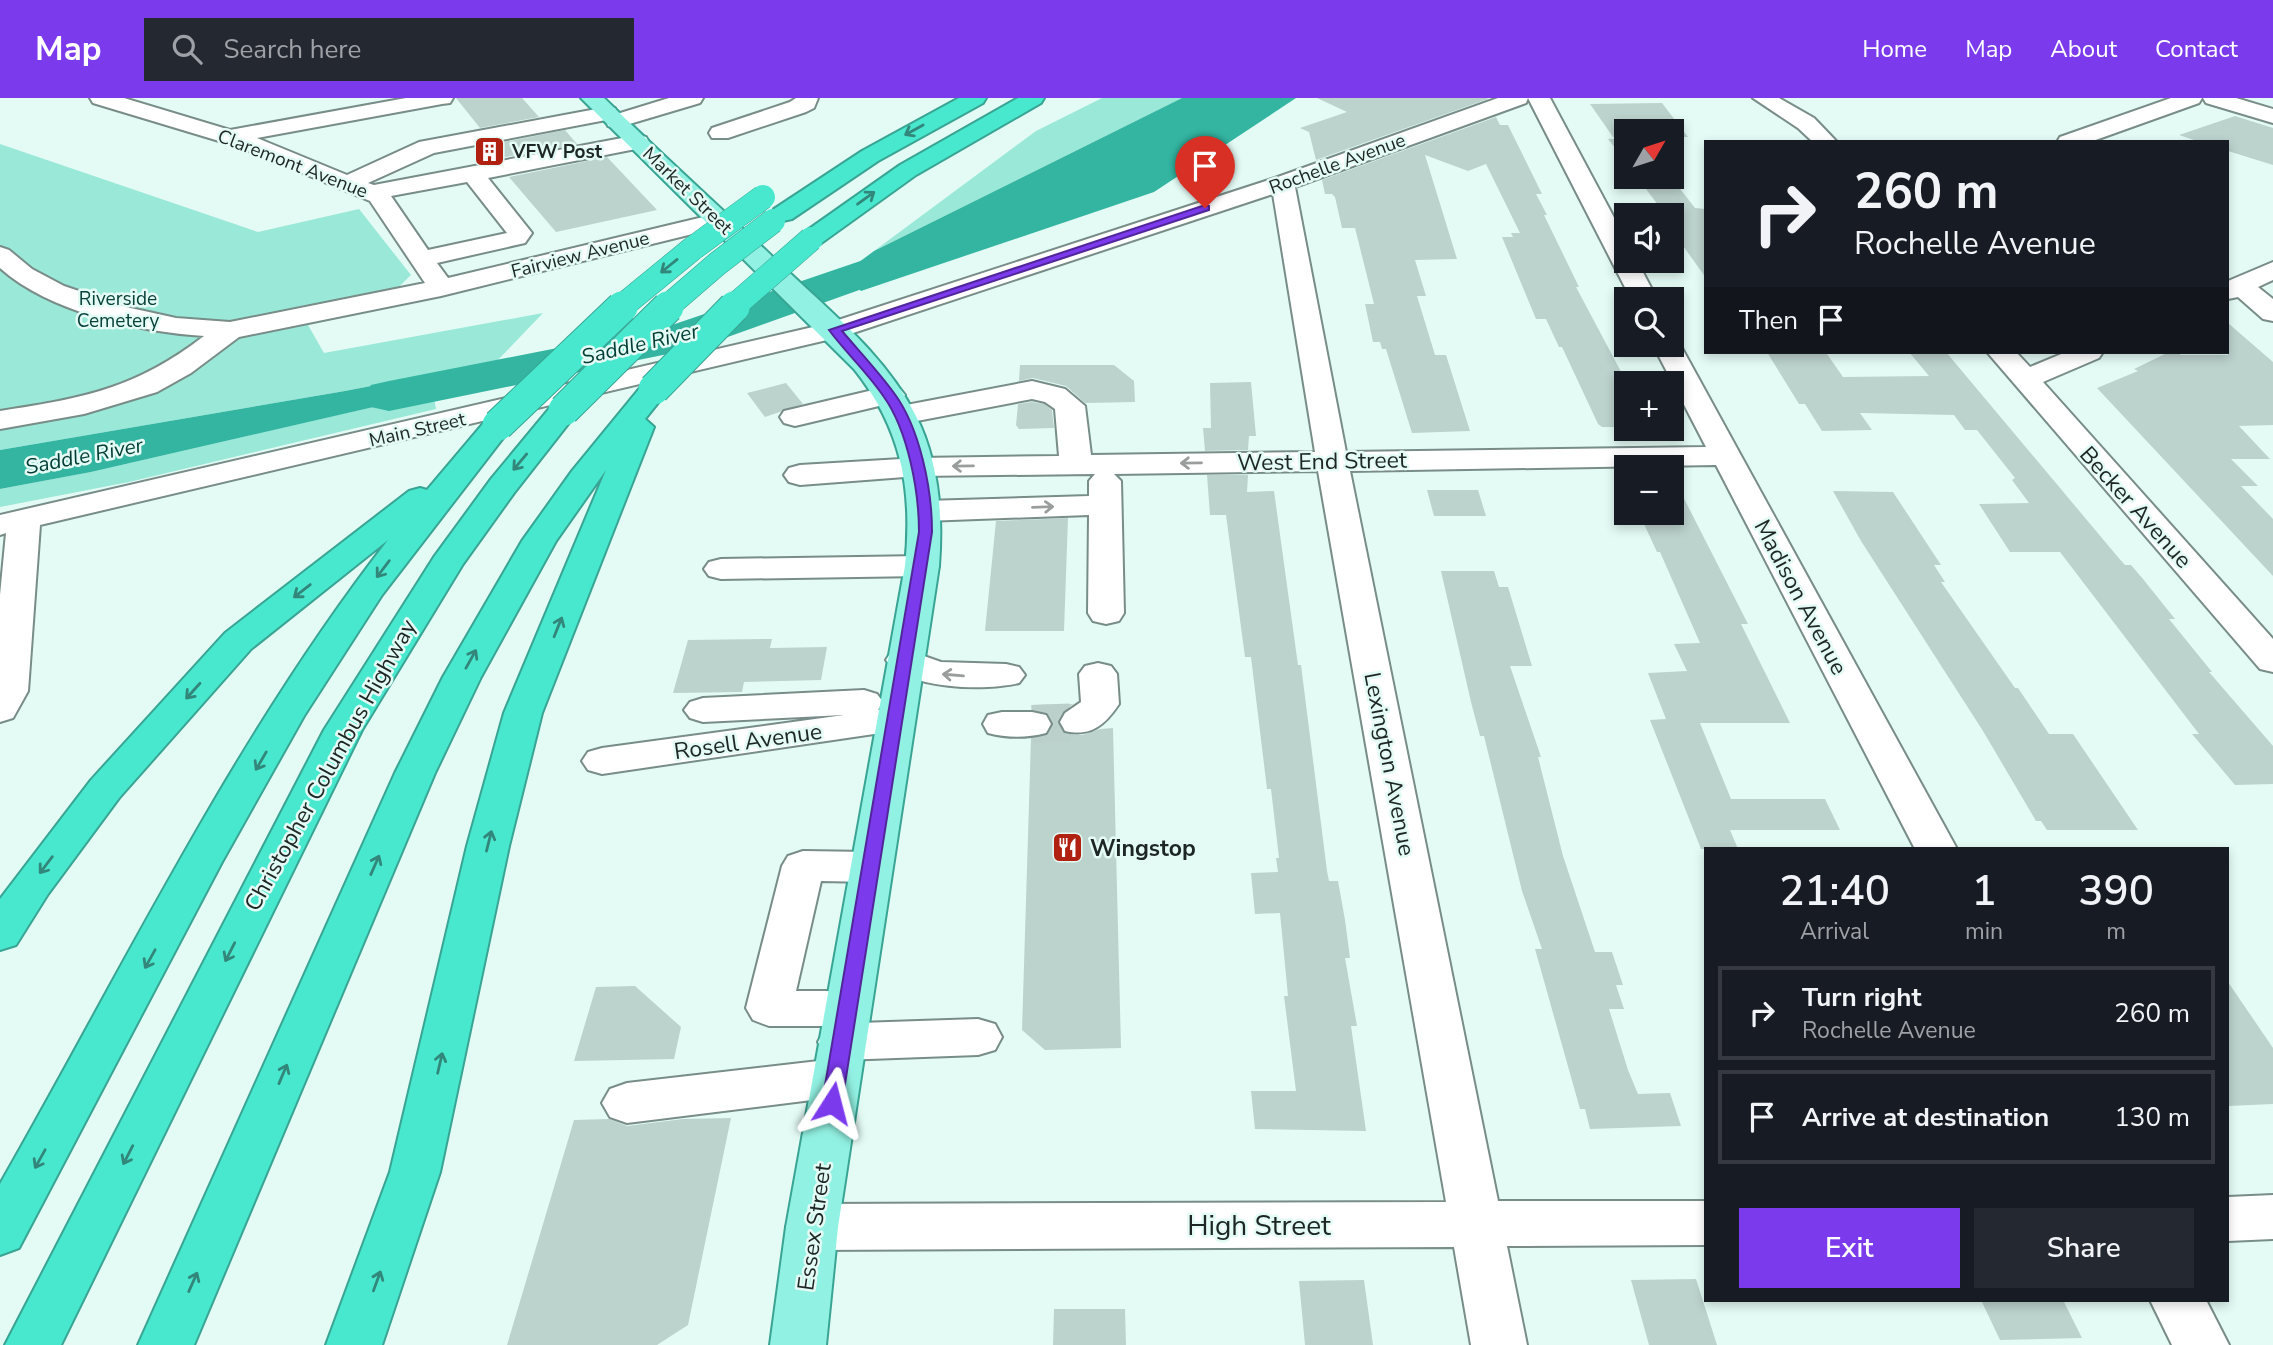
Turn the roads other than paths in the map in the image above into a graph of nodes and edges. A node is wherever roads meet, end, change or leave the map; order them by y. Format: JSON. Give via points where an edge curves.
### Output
{"nodes":[{"id":1,"x":101,"y":98,"type":"edge"},
{"id":2,"x":692,"y":98,"type":"edge"},
{"id":3,"x":807,"y":98,"type":"edge"},
{"id":4,"x":975,"y":98,"type":"edge"},
{"id":5,"x":1033,"y":98,"type":"edge"},
{"id":6,"x":1518,"y":98,"type":"edge"},
{"id":7,"x":1539,"y":98,"type":"edge"},
{"id":8,"x":1764,"y":98,"type":"edge"},
{"id":9,"x":2191,"y":98,"type":"edge"},
{"id":10,"x":2214,"y":98,"type":"edge"},
{"id":11,"x":603,"y":108,"type":"edge"},
{"id":12,"x":448,"y":109,"type":"edge"},
{"id":13,"x":2273,"y":116,"type":"edge"},
{"id":14,"x":720,"y":133,"type":"dead end"},
{"id":15,"x":230,"y":136,"type":"junction"},
{"id":16,"x":1824,"y":140,"type":"edge"},
{"id":17,"x":2074,"y":140,"type":"edge"},
{"id":18,"x":638,"y":142,"type":"junction"},
{"id":19,"x":473,"y":174,"type":"junction"},
{"id":20,"x":346,"y":183,"type":"junction"},
{"id":21,"x":1283,"y":183,"type":"junction"},
{"id":22,"x":372,"y":193,"type":"junction"},
{"id":23,"x":776,"y":199,"type":"junction"},
{"id":24,"x":720,"y":220,"type":"junction"},
{"id":25,"x":0,"y":255,"type":"edge"},
{"id":26,"x":421,"y":259,"type":"junction"},
{"id":27,"x":2272,"y":271,"type":"edge"},
{"id":28,"x":785,"y":282,"type":"joint"},
{"id":29,"x":1638,"y":287,"type":"edge"},
{"id":30,"x":440,"y":288,"type":"junction"},
{"id":31,"x":2234,"y":288,"type":"edge"},
{"id":32,"x":2273,"y":313,"type":"edge"},
{"id":33,"x":827,"y":323,"type":"junction"},
{"id":34,"x":230,"y":330,"type":"junction"},
{"id":35,"x":2003,"y":354,"type":"edge"},
{"id":36,"x":2083,"y":354,"type":"edge"},
{"id":37,"x":1673,"y":357,"type":"edge"},
{"id":38,"x":2024,"y":380,"type":"junction"},
{"id":39,"x":654,"y":389,"type":"junction"},
{"id":40,"x":895,"y":405,"type":"junction"},
{"id":41,"x":795,"y":417,"type":"dead end"},
{"id":42,"x":0,"y":420,"type":"edge"},
{"id":43,"x":1725,"y":456,"type":"junction"},
{"id":44,"x":471,"y":457,"type":"junction"},
{"id":45,"x":1332,"y":461,"type":"junction"},
{"id":46,"x":1091,"y":465,"type":"junction"},
{"id":47,"x":918,"y":467,"type":"junction"},
{"id":48,"x":800,"y":475,"type":"dead end"},
{"id":49,"x":1105,"y":505,"type":"junction"},
{"id":50,"x":925,"y":511,"type":"junction"},
{"id":51,"x":12,"y":523,"type":"edge"},
{"id":52,"x":922,"y":566,"type":"junction"},
{"id":53,"x":721,"y":569,"type":"dead end"},
{"id":54,"x":1106,"y":613,"type":"dead end"},
{"id":55,"x":904,"y":660,"type":"junction"},
{"id":56,"x":2273,"y":661,"type":"edge"},
{"id":57,"x":1098,"y":674,"type":"dead end"},
{"id":58,"x":1006,"y":675,"type":"dead end"},
{"id":59,"x":0,"y":710,"type":"edge"},
{"id":60,"x":703,"y":710,"type":"dead end"},
{"id":61,"x":896,"y":710,"type":"junction"},
{"id":62,"x":1080,"y":722,"type":"dead end"},
{"id":63,"x":602,"y":761,"type":"dead end"},
{"id":64,"x":1935,"y":847,"type":"edge"},
{"id":65,"x":870,"y":867,"type":"junction"},
{"id":66,"x":0,"y":934,"type":"edge"},
{"id":67,"x":978,"y":1037,"type":"dead end"},
{"id":68,"x":842,"y":1043,"type":"junction"},
{"id":69,"x":627,"y":1103,"type":"dead end"},
{"id":70,"x":2273,"y":1217,"type":"edge"},
{"id":71,"x":2229,"y":1219,"type":"edge"},
{"id":72,"x":1704,"y":1223,"type":"edge"},
{"id":73,"x":1477,"y":1224,"type":"junction"},
{"id":74,"x":812,"y":1227,"type":"junction"},
{"id":75,"x":0,"y":1232,"type":"edge"},
{"id":76,"x":2178,"y":1302,"type":"edge"},
{"id":77,"x":33,"y":1345,"type":"edge"},
{"id":78,"x":166,"y":1345,"type":"edge"},
{"id":79,"x":354,"y":1345,"type":"edge"},
{"id":80,"x":798,"y":1345,"type":"edge"},
{"id":81,"x":1499,"y":1345,"type":"edge"},
{"id":82,"x":2201,"y":1345,"type":"edge"}],
"edges":[{"from":1,"to":15,"type":"street","name":"Claremont Avenue"},
{"from":2,"to":11,"type":"street"},
{"from":3,"to":14,"type":"street","via":[[807,103],[798,107]]},
{"from":4,"to":23,"type":"highway","name":"Christopher Columbus Highway","one_way":true,"via":[[870,156]]},
{"from":39,"to":5,"type":"highway","one_way":true,"bridge":true,"via":[[718,321],[811,239],[908,170]]},
{"from":6,"to":21,"type":"street","name":"Rochelle Avenue"},
{"from":7,"to":29,"type":"street"},
{"from":8,"to":16,"type":"street","via":[[1806,123]]},
{"from":9,"to":17,"type":"street"},
{"from":10,"to":13,"type":"street"},
{"from":11,"to":12,"type":"street","via":[[480,123]]},
{"from":11,"to":18,"type":"main road","name":"Market Street"},
{"from":11,"to":20,"type":"street","via":[[427,146]]},
{"from":12,"to":15,"type":"street"},
{"from":15,"to":20,"type":"street","name":"Claremont Avenue"},
{"from":18,"to":19,"type":"street"},
{"from":18,"to":24,"type":"main road","name":"Market Street"},
{"from":19,"to":22,"type":"street"},
{"from":19,"to":26,"type":"street","via":[[520,233],[516,238]]},
{"from":20,"to":22,"type":"street","name":"Claremont Avenue"},
{"from":21,"to":33,"type":"street","name":"Rochelle Avenue"},
{"from":21,"to":45,"type":"street","name":"Lexington Avenue"},
{"from":22,"to":26,"type":"street","name":"Claremont Avenue","via":[[379,196]]},
{"from":23,"to":44,"type":"highway","name":"Christopher Columbus Highway","one_way":true,"bridge":true,"via":[[685,253],[609,315]]},
{"from":23,"to":77,"type":"highway","name":"Christopher Columbus Highway","one_way":true,"bridge":true,"via":[[564,410],[474,520],[424,594],[343,730]]},
{"from":24,"to":28,"type":"main road","name":"Market Street"},
{"from":24,"to":30,"type":"street","name":"Fairview Avenue"},
{"from":25,"to":34,"type":"street","via":[[23,275],[55,292],[119,314],[176,326]]},
{"from":26,"to":30,"type":"street","name":"Claremont Avenue"},
{"from":27,"to":31,"type":"street"},
{"from":28,"to":33,"type":"main road","name":"Essex Street"},
{"from":30,"to":34,"type":"street","name":"Fairview Avenue"},
{"from":31,"to":32,"type":"street"},
{"from":33,"to":40,"type":"main road","name":"Essex Street"},
{"from":33,"to":51,"type":"street","name":"Main Street"},
{"from":34,"to":42,"type":"street","via":[[162,379],[111,397]]},
{"from":35,"to":38,"type":"street","name":"Becker Avenue"},
{"from":36,"to":38,"type":"street"},
{"from":37,"to":43,"type":"street","name":"Madison Avenue"},
{"from":38,"to":56,"type":"street","name":"Becker Avenue"},
{"from":78,"to":39,"type":"highway","one_way":true,"via":[[462,677],[539,541]]},
{"from":79,"to":39,"type":"highway","one_way":true,"via":[[415,1172],[488,846],[523,713]]},
{"from":40,"to":41,"type":"street"},
{"from":40,"to":46,"type":"street","via":[[1032,390],[1055,395],[1070,406]]},
{"from":40,"to":47,"type":"main road","name":"Essex Street"},
{"from":43,"to":45,"type":"street","name":"West End Street"},
{"from":43,"to":64,"type":"street","name":"Madison Avenue"},
{"from":44,"to":66,"type":"highway","one_way":true,"via":[[239,640],[105,789]]},
{"from":44,"to":75,"type":"highway","name":"Christopher Columbus Highway","one_way":true,"via":[[330,645],[206,856]]},
{"from":45,"to":46,"type":"street","name":"West End Street","one_way":true},
{"from":45,"to":73,"type":"street","name":"Lexington Avenue"},
{"from":46,"to":47,"type":"street","name":"West End Street","one_way":true},
{"from":46,"to":49,"type":"street"},
{"from":47,"to":48,"type":"street","name":"West End Street"},
{"from":47,"to":50,"type":"main road","name":"Essex Street"},
{"from":50,"to":49,"type":"street","one_way":true},
{"from":49,"to":54,"type":"street"},
{"from":50,"to":52,"type":"main road","name":"Essex Street"},
{"from":51,"to":59,"type":"street","via":[[9,691]]},
{"from":52,"to":53,"type":"street"},
{"from":52,"to":55,"type":"main road","name":"Essex Street"},
{"from":58,"to":55,"type":"street","one_way":true,"via":[[936,674]]},
{"from":55,"to":61,"type":"main road","name":"Essex Street"},
{"from":57,"to":62,"type":"street","via":[[1100,704]]},
{"from":60,"to":61,"type":"street"},
{"from":61,"to":63,"type":"street","name":"Rosell Avenue"},
{"from":61,"to":65,"type":"main road","name":"Essex Street"},
{"from":65,"to":68,"type":"main road","name":"Essex Street"},
{"from":65,"to":68,"type":"street","via":[[803,866],[769,1008]]},
{"from":67,"to":68,"type":"street"},
{"from":68,"to":69,"type":"street"},
{"from":68,"to":74,"type":"main road","name":"Essex Street"},
{"from":70,"to":71,"type":"street"},
{"from":72,"to":73,"type":"street","name":"High Street"},
{"from":73,"to":74,"type":"street","name":"High Street"},
{"from":73,"to":81,"type":"street","name":"Lexington Avenue"},
{"from":74,"to":80,"type":"main road","name":"Essex Street"},
{"from":76,"to":82,"type":"street"}]}
